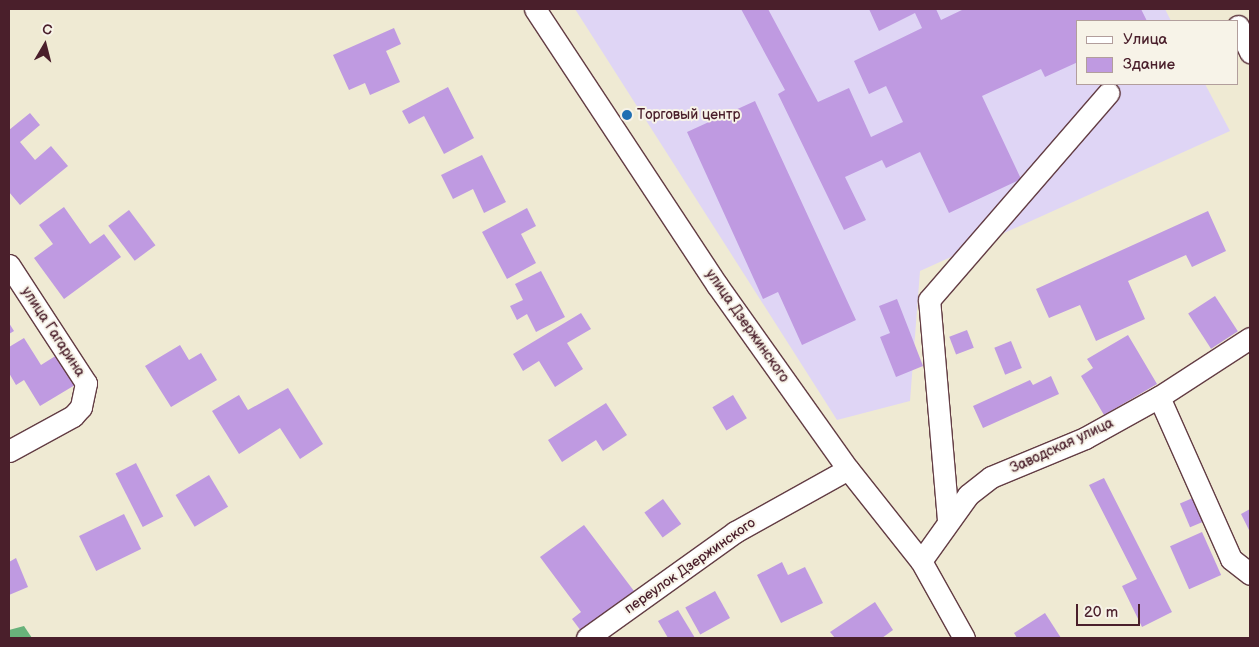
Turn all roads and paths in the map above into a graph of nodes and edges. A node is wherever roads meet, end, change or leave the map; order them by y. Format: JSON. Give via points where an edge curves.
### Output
{"nodes":[{"id":1,"x":535,"y":9,"type":"edge"},
{"id":2,"x":1239,"y":28,"type":"edge"},
{"id":3,"x":1250,"y":52,"type":"edge"},
{"id":4,"x":1108,"y":93,"type":"dead end"},
{"id":5,"x":9,"y":266,"type":"edge"},
{"id":6,"x":1250,"y":338,"type":"edge"},
{"id":7,"x":1159,"y":397,"type":"junction"},
{"id":8,"x":9,"y":451,"type":"edge"},
{"id":9,"x":848,"y":469,"type":"junction"},
{"id":10,"x":948,"y":520,"type":"junction"},
{"id":11,"x":921,"y":561,"type":"junction"},
{"id":12,"x":1250,"y":574,"type":"edge"},
{"id":13,"x":586,"y":638,"type":"edge"},
{"id":14,"x":964,"y":638,"type":"edge"}],
"edges":[{"from":1,"to":9,"type":"street","name":"улица Дзержинского","via":[[717,285]]},
{"from":2,"to":3,"type":"street"},
{"from":4,"to":10,"type":"street","via":[[937,286],[929,300]]},
{"from":5,"to":8,"type":"street","name":"улица Гагарина","via":[[86,383],[81,406],[73,416]]},
{"from":6,"to":7,"type":"street","name":"Заводская улица"},
{"from":7,"to":10,"type":"street","name":"Заводская улица","via":[[1085,438],[991,477],[968,495]]},
{"from":7,"to":12,"type":"street","via":[[1232,559]]},
{"from":9,"to":11,"type":"street","name":"улица Дзержинского"},
{"from":9,"to":13,"type":"street","name":"переулок Дзержинского","via":[[735,532]]},
{"from":10,"to":11,"type":"street","name":"Заводская улица"},
{"from":11,"to":14,"type":"street","name":"улица Дзержинского"}]}
